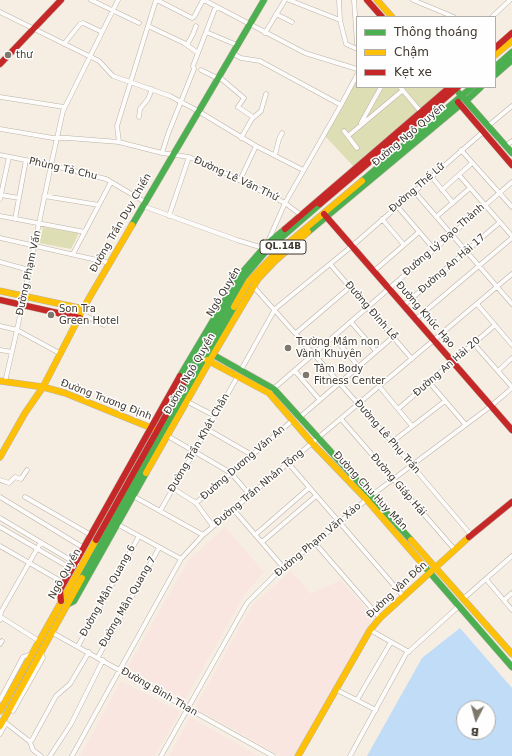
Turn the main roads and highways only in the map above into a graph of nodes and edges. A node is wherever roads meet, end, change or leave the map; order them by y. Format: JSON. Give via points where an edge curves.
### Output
{"nodes":[{"id":1,"x":61,"y":0,"type":"edge"},
{"id":2,"x":264,"y":0,"type":"edge"},
{"id":3,"x":367,"y":0,"type":"edge"},
{"id":4,"x":377,"y":0,"type":"edge"},
{"id":5,"x":381,"y":16,"type":"edge"},
{"id":6,"x":391,"y":16,"type":"edge"},
{"id":7,"x":512,"y":33,"type":"edge"},
{"id":8,"x":512,"y":41,"type":"edge"},
{"id":9,"x":496,"y":47,"type":"edge"},
{"id":10,"x":512,"y":52,"type":"edge"},
{"id":11,"x":496,"y":54,"type":"edge"},
{"id":12,"x":512,"y":60,"type":"edge"},
{"id":13,"x":0,"y":64,"type":"edge"},
{"id":14,"x":496,"y":66,"type":"edge"},
{"id":15,"x":496,"y":74,"type":"edge"},
{"id":16,"x":471,"y":88,"type":"edge"},
{"id":17,"x":479,"y":88,"type":"edge"},
{"id":18,"x":451,"y":89,"type":"edge"},
{"id":19,"x":464,"y":98,"type":"junction"},
{"id":20,"x":458,"y":103,"type":"junction"},
{"id":21,"x":512,"y":153,"type":"edge"},
{"id":22,"x":512,"y":165,"type":"edge"},
{"id":23,"x":325,"y":214,"type":"junction"},
{"id":24,"x":266,"y":247,"type":"junction"},
{"id":25,"x":0,"y":291,"type":"edge"},
{"id":26,"x":0,"y":300,"type":"edge"},
{"id":27,"x":82,"y":313,"type":"junction"},
{"id":28,"x":200,"y":348,"type":"junction"},
{"id":29,"x":211,"y":354,"type":"junction"},
{"id":30,"x":196,"y":355,"type":"junction"},
{"id":31,"x":207,"y":360,"type":"junction"},
{"id":32,"x":2,"y":381,"type":"edge"},
{"id":33,"x":43,"y":387,"type":"junction"},
{"id":34,"x":512,"y":430,"type":"edge"},
{"id":35,"x":159,"y":432,"type":"junction"},
{"id":36,"x":0,"y":457,"type":"edge"},
{"id":37,"x":512,"y":502,"type":"edge"},
{"id":38,"x":76,"y":566,"type":"junction"},
{"id":39,"x":436,"y":568,"type":"junction"},
{"id":40,"x":430,"y":573,"type":"junction"},
{"id":41,"x":64,"y":603,"type":"junction"},
{"id":42,"x":48,"y":631,"type":"junction"},
{"id":43,"x":512,"y":654,"type":"edge"},
{"id":44,"x":512,"y":667,"type":"edge"},
{"id":45,"x":4,"y":693,"type":"edge"},
{"id":46,"x":0,"y":711,"type":"edge"},
{"id":47,"x":3,"y":724,"type":"edge"},
{"id":48,"x":298,"y":756,"type":"edge"}],
"edges":[{"from":1,"to":13,"type":"main road"},
{"from":2,"to":27,"type":"main road","name":"Đường Trần Duy Chiến"},
{"from":3,"to":5,"type":"main road"},
{"from":4,"to":6,"type":"main road"},
{"from":7,"to":9,"type":"main road"},
{"from":8,"to":11,"type":"main road"},
{"from":10,"to":14,"type":"main road"},
{"from":12,"to":15,"type":"main road"},
{"from":16,"to":19,"type":"main road","name":"Ngô Quyền","number":"QL.14B"},
{"from":17,"to":19,"type":"main road"},
{"from":18,"to":19,"type":"main road"},
{"from":18,"to":20,"type":"main road"},
{"from":18,"to":24,"type":"main road","name":"Ngô Quyền","number":"QL.14B"},
{"from":18,"to":24,"type":"main road","name":"Đường Ngô Quyền"},
{"from":19,"to":20,"type":"main road","name":"Ngô Quyền","number":"QL.14B"},
{"from":19,"to":21,"type":"main road"},
{"from":20,"to":22,"type":"main road"},
{"from":20,"to":23,"type":"main road","name":"Ngô Quyền","number":"QL.14B"},
{"from":23,"to":29,"type":"main road","name":"Đường Ngô Quyền","via":[[275,261],[253,286]]},
{"from":23,"to":29,"type":"main road","name":"Ngô Quyền","number":"QL.14B","via":[[274,255],[249,281]]},
{"from":23,"to":34,"type":"main road","name":"Đường Khúc Hạo"},
{"from":24,"to":28,"type":"main road","name":"Ngô Quyền","number":"QL.14B","via":[[244,277]]},
{"from":25,"to":27,"type":"main road"},
{"from":26,"to":27,"type":"main road"},
{"from":27,"to":33,"type":"main road","name":"Đường Trần Duy Chiến"},
{"from":28,"to":29,"type":"main road","name":"Đường Chu Huy Mân"},
{"from":28,"to":30,"type":"main road","name":"Ngô Quyền","number":"QL.14B"},
{"from":29,"to":31,"type":"main road","name":"Ngô Quyền","number":"QL.14B"},
{"from":29,"to":39,"type":"main road","name":"Đường Chu Huy Mân","via":[[274,389]]},
{"from":30,"to":31,"type":"main road","name":"Đường Chu Huy Mân"},
{"from":30,"to":35,"type":"main road","name":"Ngô Quyền","number":"QL.14B"},
{"from":31,"to":35,"type":"main road","name":"Ngô Quyền","number":"QL.14B"},
{"from":31,"to":35,"type":"main road","name":"Đường Ngô Quyền","via":[[186,401]]},
{"from":31,"to":40,"type":"main road","name":"Đường Chu Huy Mân","via":[[269,393]]},
{"from":32,"to":33,"type":"main road","name":"Đường Trương Định"},
{"from":33,"to":35,"type":"main road","name":"Đường Trương Định","via":[[64,393]]},
{"from":33,"to":36,"type":"main road","name":"Đường Trần Duy Chiến"},
{"from":35,"to":38,"type":"main road","name":"Ngô Quyền","number":"QL.14B"},
{"from":35,"to":38,"type":"main road","name":"Đường Ngô Quyền","via":[[90,535]]},
{"from":35,"to":41,"type":"main road","name":"Ngô Quyền","number":"QL.14B"},
{"from":35,"to":41,"type":"main road","name":"Đường Ngô Quyền","via":[[133,496],[74,601]]},
{"from":37,"to":39,"type":"main road","name":"Đường Vân Đồn"},
{"from":38,"to":41,"type":"main road","name":"Ngô Quyền","number":"QL.14B"},
{"from":38,"to":41,"type":"main road","name":"Đường Ngô Quyền","via":[[60,590]]},
{"from":39,"to":40,"type":"main road","name":"Đường Vân Đồn"},
{"from":39,"to":43,"type":"main road","name":"Đường Chu Huy Mân"},
{"from":40,"to":44,"type":"main road","name":"Đường Chu Huy Mân"},
{"from":40,"to":48,"type":"main road","name":"Đường Vân Đồn","via":[[370,630]]},
{"from":41,"to":42,"type":"main road","name":"Ngô Quyền","number":"QL.14B"},
{"from":42,"to":45,"type":"main road","number":"QL.14B"},
{"from":42,"to":47,"type":"main road","number":"QL.14B","via":[[41,651]]},
{"from":45,"to":46,"type":"main road","number":"QL.14B"}]}
